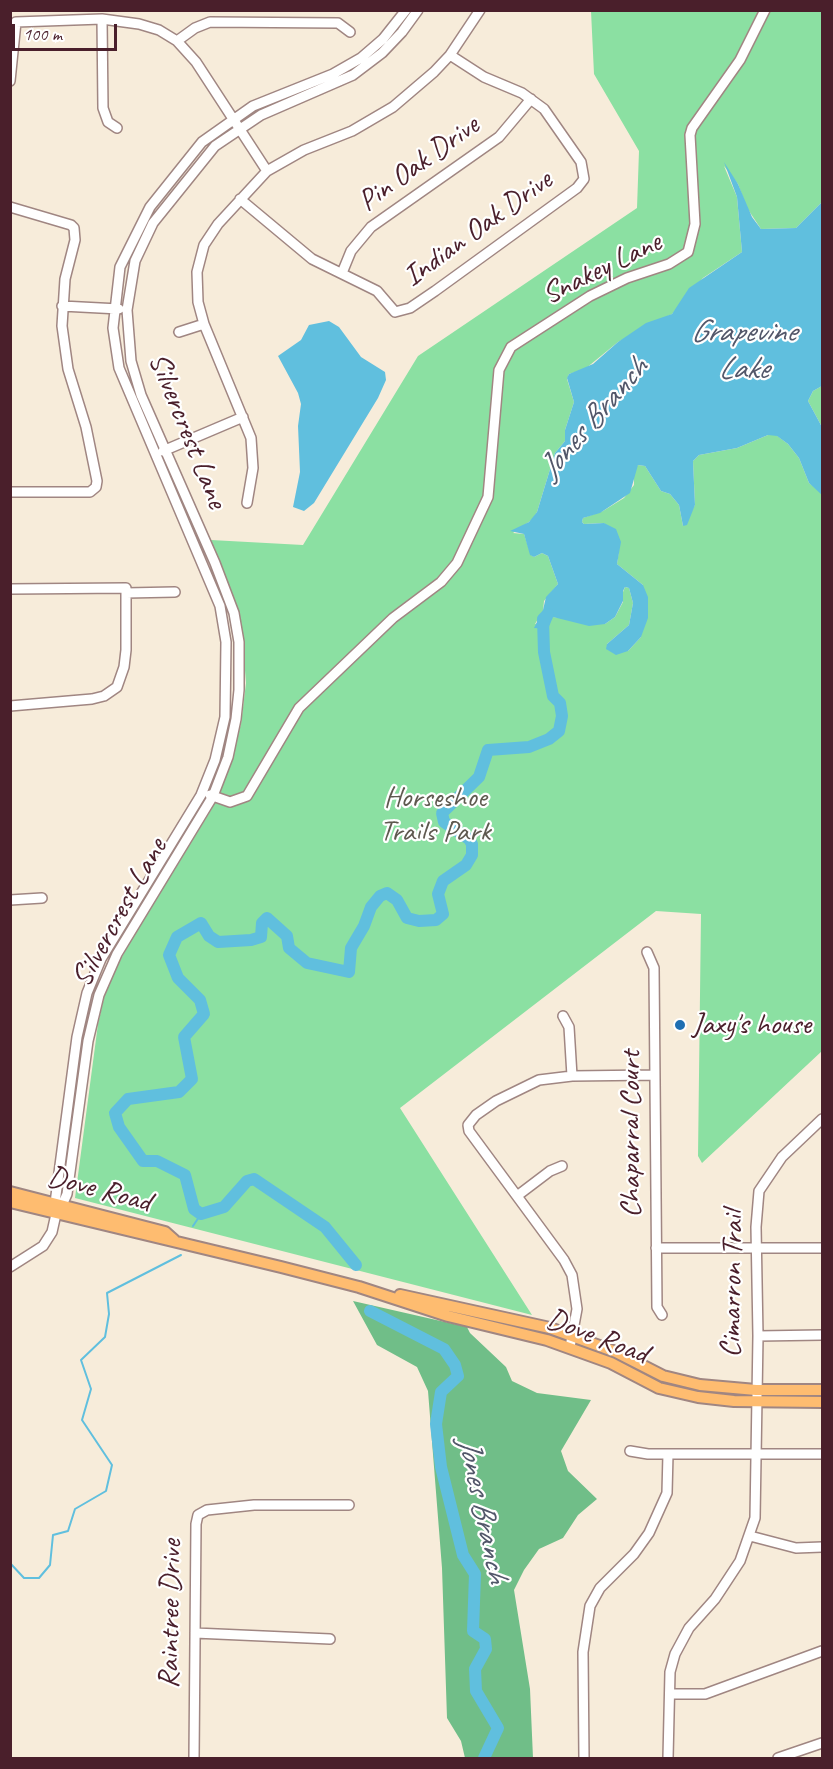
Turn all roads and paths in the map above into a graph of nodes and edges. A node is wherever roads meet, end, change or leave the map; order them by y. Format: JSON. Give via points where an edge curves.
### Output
{"nodes":[{"id":1,"x":406,"y":10,"type":"edge"},
{"id":2,"x":418,"y":10,"type":"edge"},
{"id":3,"x":480,"y":10,"type":"edge"},
{"id":4,"x":765,"y":10,"type":"edge"},
{"id":5,"x":102,"y":19,"type":"junction"},
{"id":6,"x":350,"y":32,"type":"dead end"},
{"id":7,"x":177,"y":41,"type":"junction"},
{"id":8,"x":450,"y":55,"type":"junction"},
{"id":9,"x":10,"y":81,"type":"edge"},
{"id":10,"x":531,"y":99,"type":"junction"},
{"id":11,"x":232,"y":118,"type":"junction"},
{"id":12,"x":117,"y":128,"type":"dead end"},
{"id":13,"x":238,"y":128,"type":"junction"},
{"id":14,"x":267,"y":171,"type":"junction"},
{"id":15,"x":240,"y":199,"type":"junction"},
{"id":16,"x":10,"y":207,"type":"edge"},
{"id":17,"x":342,"y":273,"type":"junction"},
{"id":18,"x":62,"y":306,"type":"junction"},
{"id":19,"x":114,"y":309,"type":"junction"},
{"id":20,"x":127,"y":309,"type":"junction"},
{"id":21,"x":204,"y":324,"type":"junction"},
{"id":22,"x":179,"y":332,"type":"dead end"},
{"id":23,"x":243,"y":417,"type":"junction"},
{"id":24,"x":166,"y":450,"type":"junction"},
{"id":25,"x":155,"y":455,"type":"junction"},
{"id":26,"x":10,"y":492,"type":"edge"},
{"id":27,"x":247,"y":503,"type":"dead end"},
{"id":28,"x":10,"y":589,"type":"edge"},
{"id":29,"x":175,"y":592,"type":"dead end"},
{"id":30,"x":126,"y":593,"type":"junction"},
{"id":31,"x":10,"y":706,"type":"edge"},
{"id":32,"x":203,"y":791,"type":"junction"},
{"id":33,"x":213,"y":796,"type":"junction"},
{"id":34,"x":42,"y":898,"type":"dead end"},
{"id":35,"x":10,"y":900,"type":"edge"},
{"id":36,"x":647,"y":952,"type":"dead end"},
{"id":37,"x":563,"y":1016,"type":"dead end"},
{"id":38,"x":654,"y":1075,"type":"junction"},
{"id":39,"x":572,"y":1076,"type":"junction"},
{"id":40,"x":822,"y":1119,"type":"edge"},
{"id":41,"x":562,"y":1166,"type":"dead end"},
{"id":42,"x":10,"y":1192,"type":"edge"},
{"id":43,"x":517,"y":1196,"type":"junction"},
{"id":44,"x":10,"y":1202,"type":"edge"},
{"id":45,"x":58,"y":1207,"type":"junction"},
{"id":46,"x":656,"y":1248,"type":"junction"},
{"id":47,"x":757,"y":1248,"type":"junction"},
{"id":48,"x":822,"y":1248,"type":"edge"},
{"id":49,"x":10,"y":1267,"type":"edge"},
{"id":50,"x":359,"y":1287,"type":"junction"},
{"id":51,"x":662,"y":1315,"type":"dead end"},
{"id":52,"x":573,"y":1335,"type":"junction"},
{"id":53,"x":758,"y":1335,"type":"junction"},
{"id":54,"x":822,"y":1335,"type":"edge"},
{"id":55,"x":570,"y":1347,"type":"junction"},
{"id":56,"x":616,"y":1352,"type":"junction"},
{"id":57,"x":610,"y":1364,"type":"junction"},
{"id":58,"x":756,"y":1390,"type":"junction"},
{"id":59,"x":822,"y":1390,"type":"edge"},
{"id":60,"x":755,"y":1402,"type":"junction"},
{"id":61,"x":822,"y":1402,"type":"edge"},
{"id":62,"x":630,"y":1451,"type":"dead end"},
{"id":63,"x":668,"y":1454,"type":"junction"},
{"id":64,"x":757,"y":1454,"type":"junction"},
{"id":65,"x":822,"y":1455,"type":"edge"},
{"id":66,"x":349,"y":1505,"type":"dead end"},
{"id":67,"x":750,"y":1536,"type":"junction"},
{"id":68,"x":822,"y":1547,"type":"edge"},
{"id":69,"x":195,"y":1633,"type":"junction"},
{"id":70,"x":330,"y":1639,"type":"dead end"},
{"id":71,"x":822,"y":1651,"type":"edge"},
{"id":72,"x":670,"y":1694,"type":"junction"},
{"id":73,"x":822,"y":1743,"type":"edge"},
{"id":74,"x":194,"y":1758,"type":"edge"},
{"id":75,"x":584,"y":1758,"type":"edge"},
{"id":76,"x":668,"y":1758,"type":"edge"},
{"id":77,"x":778,"y":1758,"type":"edge"}],
"edges":[{"from":1,"to":11,"type":"street","name":"Silvercrest Lane","via":[[383,39],[361,58]]},
{"from":2,"to":13,"type":"street","name":"Silvercrest Lane","via":[[382,53],[353,75]]},
{"from":3,"to":8,"type":"street"},
{"from":4,"to":33,"type":"street","name":"Snakey Lane","via":[[740,60],[692,128],[695,224],[688,252],[669,264],[590,296],[511,347],[499,370],[488,497],[457,562],[441,582],[393,618],[299,708],[247,796],[230,802]]},
{"from":5,"to":7,"type":"street","via":[[139,24]]},
{"from":5,"to":9,"type":"street","via":[[16,22]]},
{"from":5,"to":12,"type":"street","via":[[104,108],[108,122]]},
{"from":6,"to":7,"type":"street","via":[[338,23],[210,22]]},
{"from":7,"to":11,"type":"street"},
{"from":8,"to":10,"type":"street"},
{"from":8,"to":14,"type":"street","via":[[378,118]]},
{"from":10,"to":17,"type":"street","name":"Pin Oak Drive","via":[[499,137],[371,227],[351,250]]},
{"from":10,"to":17,"type":"street","name":"Indian Oak Drive","via":[[550,116],[581,162],[584,178],[577,188],[410,308],[395,312],[377,291]]},
{"from":11,"to":13,"type":"street"},
{"from":11,"to":19,"type":"street","name":"Silvercrest Lane","via":[[202,142],[150,207],[120,267]]},
{"from":13,"to":14,"type":"street"},
{"from":13,"to":20,"type":"street","name":"Silvercrest Lane","via":[[215,146],[153,223],[135,261]]},
{"from":14,"to":15,"type":"street"},
{"from":15,"to":17,"type":"street","via":[[312,259]]},
{"from":15,"to":21,"type":"street","via":[[218,224],[198,262],[196,290]]},
{"from":16,"to":18,"type":"street","via":[[71,225],[75,231]]},
{"from":18,"to":19,"type":"street"},
{"from":18,"to":26,"type":"street","via":[[68,369],[93,456],[95,489]]},
{"from":19,"to":20,"type":"street"},
{"from":19,"to":25,"type":"street","name":"Silvercrest Lane","via":[[119,368]]},
{"from":20,"to":24,"type":"street","name":"Silvercrest Lane","via":[[131,361]]},
{"from":21,"to":22,"type":"street"},
{"from":21,"to":23,"type":"street"},
{"from":23,"to":24,"type":"street"},
{"from":23,"to":27,"type":"street","via":[[253,450]]},
{"from":24,"to":25,"type":"street"},
{"from":24,"to":33,"type":"street","name":"Silvercrest Lane","via":[[223,581],[239,642],[236,719],[228,757]]},
{"from":25,"to":32,"type":"street","name":"Silvercrest Lane","via":[[213,588],[223,622],[228,677],[225,717]]},
{"from":28,"to":30,"type":"street","via":[[126,588]]},
{"from":29,"to":30,"type":"street"},
{"from":30,"to":31,"type":"street","via":[[124,667],[112,692],[81,701]]},
{"from":32,"to":33,"type":"street","name":"Snakey Lane"},
{"from":32,"to":45,"type":"street","name":"Silvercrest Lane","via":[[101,959],[87,993],[76,1037]]},
{"from":33,"to":45,"type":"street","name":"Silvercrest Lane","via":[[117,954],[99,995]]},
{"from":34,"to":35,"type":"street"},
{"from":36,"to":38,"type":"street","name":"Chaparral Court","via":[[654,968]]},
{"from":37,"to":39,"type":"street","via":[[569,1027]]},
{"from":38,"to":39,"type":"street"},
{"from":38,"to":46,"type":"street","name":"Chaparral Court"},
{"from":39,"to":43,"type":"street","via":[[547,1078],[523,1086],[470,1122],[469,1131]]},
{"from":40,"to":47,"type":"street","name":"Cimarron Trail","via":[[782,1157],[763,1183],[758,1198]]},
{"from":41,"to":43,"type":"street"},
{"from":42,"to":45,"type":"main road","name":"Dove Road"},
{"from":43,"to":52,"type":"street","via":[[572,1275],[578,1309]]},
{"from":44,"to":45,"type":"main road","name":"Dove Road"},
{"from":45,"to":49,"type":"street","via":[[52,1232],[43,1246]]},
{"from":45,"to":50,"type":"main road","name":"Dove Road","via":[[162,1240],[174,1239]]},
{"from":46,"to":47,"type":"street"},
{"from":46,"to":51,"type":"street","name":"Chaparral Court","via":[[657,1307]]},
{"from":47,"to":48,"type":"street"},
{"from":47,"to":53,"type":"street","name":"Cimarron Trail"},
{"from":50,"to":52,"type":"main road","name":"Dove Road","via":[[452,1304]]},
{"from":50,"to":55,"type":"main road","name":"Dove Road","via":[[448,1316]]},
{"from":52,"to":55,"type":"street"},
{"from":52,"to":56,"type":"main road","name":"Dove Road"},
{"from":53,"to":54,"type":"street"},
{"from":53,"to":58,"type":"street","name":"Cimarron Trail"},
{"from":55,"to":57,"type":"main road","name":"Dove Road"},
{"from":56,"to":57,"type":"main road"},
{"from":56,"to":58,"type":"main road","name":"Dove Road","via":[[663,1376],[700,1385]]},
{"from":57,"to":60,"type":"main road","name":"Dove Road","via":[[659,1388],[698,1397]]},
{"from":58,"to":59,"type":"main road","name":"Dove Road"},
{"from":58,"to":60,"type":"street","name":"Cimarron Trail"},
{"from":60,"to":61,"type":"main road","name":"Dove Road"},
{"from":60,"to":64,"type":"street","name":"Cimarron Trail"},
{"from":62,"to":63,"type":"street"},
{"from":63,"to":64,"type":"street"},
{"from":63,"to":75,"type":"street","via":[[667,1493],[649,1533],[600,1588],[590,1606],[582,1652]]},
{"from":64,"to":65,"type":"street"},
{"from":64,"to":67,"type":"street","name":"Cimarron Trail","via":[[755,1518]]},
{"from":66,"to":69,"type":"street","name":"Raintree Drive","via":[[254,1505],[202,1511],[196,1524]]},
{"from":67,"to":68,"type":"street","via":[[796,1548]]},
{"from":67,"to":72,"type":"street","name":"Cimarron Trail","via":[[740,1561],[681,1641],[670,1672]]},
{"from":69,"to":70,"type":"street"},
{"from":69,"to":74,"type":"street","name":"Raintree Drive"},
{"from":71,"to":72,"type":"street","via":[[705,1694]]},
{"from":72,"to":76,"type":"street","name":"Cimarron Trail"},
{"from":73,"to":77,"type":"street"}]}
